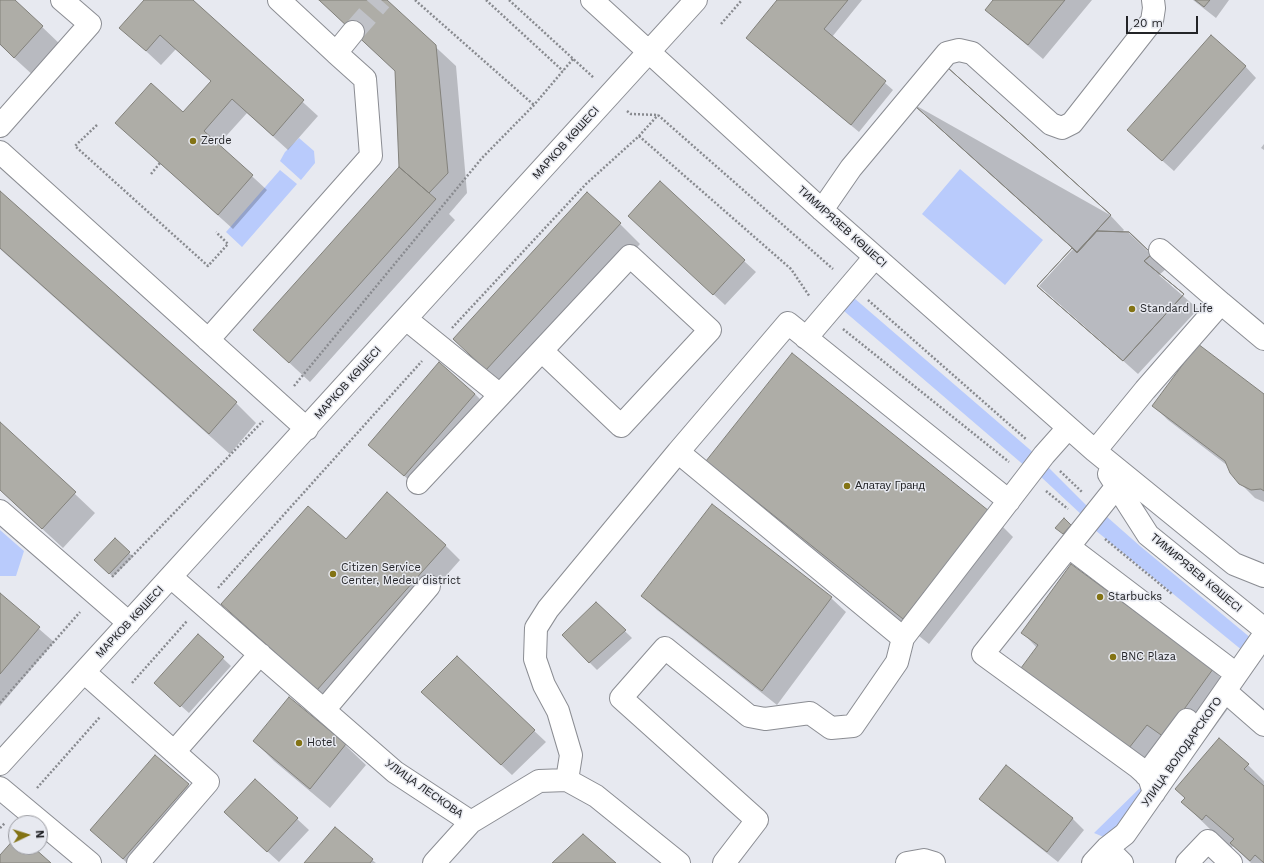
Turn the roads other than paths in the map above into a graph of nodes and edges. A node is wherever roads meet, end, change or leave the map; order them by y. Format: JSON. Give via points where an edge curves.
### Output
{"nodes":[{"id":1,"x":62,"y":0,"type":"edge"},
{"id":2,"x":279,"y":0,"type":"edge"},
{"id":3,"x":592,"y":0,"type":"edge"},
{"id":4,"x":696,"y":0,"type":"edge"},
{"id":5,"x":1153,"y":0,"type":"edge"},
{"id":6,"x":353,"y":32,"type":"tunnel mouth"},
{"id":7,"x":650,"y":52,"type":"junction"},
{"id":8,"x":336,"y":53,"type":"junction"},
{"id":9,"x":0,"y":126,"type":"edge"},
{"id":10,"x":0,"y":152,"type":"edge"},
{"id":11,"x":822,"y":210,"type":"junction"},
{"id":12,"x":1160,"y":250,"type":"dead end"},
{"id":13,"x":875,"y":257,"type":"junction"},
{"id":14,"x":1221,"y":303,"type":"junction"},
{"id":15,"x":406,"y":319,"type":"junction"},
{"id":16,"x":806,"y":338,"type":"junction"},
{"id":17,"x":1264,"y":339,"type":"edge"},
{"id":18,"x":208,"y":340,"type":"junction"},
{"id":19,"x":542,"y":351,"type":"junction"},
{"id":20,"x":500,"y":395,"type":"junction"},
{"id":21,"x":1068,"y":428,"type":"junction"},
{"id":22,"x":307,"y":429,"type":"junction"},
{"id":23,"x":1095,"y":451,"type":"junction"},
{"id":24,"x":678,"y":452,"type":"junction"},
{"id":25,"x":418,"y":483,"type":"dead end"},
{"id":26,"x":1117,"y":486,"type":"junction"},
{"id":27,"x":1008,"y":501,"type":"junction"},
{"id":28,"x":0,"y":511,"type":"edge"},
{"id":29,"x":1069,"y":547,"type":"junction"},
{"id":30,"x":1234,"y":564,"type":"junction"},
{"id":31,"x":1264,"y":576,"type":"edge"},
{"id":32,"x":172,"y":577,"type":"junction"},
{"id":33,"x":430,"y":586,"type":"dead end"},
{"id":34,"x":1264,"y":587,"type":"edge"},
{"id":35,"x":129,"y":623,"type":"junction"},
{"id":36,"x":1264,"y":629,"type":"edge"},
{"id":37,"x":1264,"y":635,"type":"edge"},
{"id":38,"x":903,"y":638,"type":"junction"},
{"id":39,"x":260,"y":654,"type":"junction"},
{"id":40,"x":1234,"y":666,"type":"junction"},
{"id":41,"x":84,"y":672,"type":"junction"},
{"id":42,"x":1225,"y":691,"type":"junction"},
{"id":43,"x":324,"y":710,"type":"junction"},
{"id":44,"x":1264,"y":725,"type":"edge"},
{"id":45,"x":174,"y":752,"type":"junction"},
{"id":46,"x":0,"y":764,"type":"edge"},
{"id":47,"x":567,"y":780,"type":"junction"},
{"id":48,"x":1150,"y":784,"type":"junction"},
{"id":49,"x":0,"y":788,"type":"edge"},
{"id":50,"x":471,"y":822,"type":"junction"},
{"id":51,"x":1100,"y":855,"type":"edge"},
{"id":52,"x":90,"y":863,"type":"edge"},
{"id":53,"x":138,"y":863,"type":"edge"},
{"id":54,"x":434,"y":863,"type":"edge"},
{"id":55,"x":679,"y":863,"type":"edge"},
{"id":56,"x":724,"y":863,"type":"edge"},
{"id":57,"x":907,"y":863,"type":"edge"},
{"id":58,"x":934,"y":863,"type":"edge"},
{"id":59,"x":1122,"y":863,"type":"edge"},
{"id":60,"x":1187,"y":863,"type":"edge"},
{"id":61,"x":1232,"y":863,"type":"edge"}],
"edges":[{"from":1,"to":9,"type":"street","via":[[90,24]]},
{"from":2,"to":8,"type":"street"},
{"from":3,"to":7,"type":"street","name":"ТИМИРЯЗЕВ КӨШЕСІ"},
{"from":4,"to":7,"type":"street","name":"МАРКОВ КӨШЕСІ"},
{"from":5,"to":11,"type":"street","via":[[1152,21],[1072,123],[1062,128],[1051,124],[972,53],[959,50],[947,52],[851,168]]},
{"from":6,"to":8,"type":"street"},
{"from":7,"to":11,"type":"street","name":"ТИМИРЯЗЕВ КӨШЕСІ"},
{"from":7,"to":15,"type":"street","name":"МАРКОВ КӨШЕСІ"},
{"from":8,"to":18,"type":"street","via":[[365,80],[371,156]]},
{"from":10,"to":18,"type":"street"},
{"from":11,"to":13,"type":"street","name":"ТИМИРЯЗЕВ КӨШЕСІ"},
{"from":12,"to":14,"type":"street"},
{"from":13,"to":16,"type":"street"},
{"from":13,"to":21,"type":"street","name":"ТИМИРЯЗЕВ КӨШЕСІ"},
{"from":14,"to":17,"type":"street"},
{"from":14,"to":23,"type":"street"},
{"from":15,"to":20,"type":"street"},
{"from":15,"to":22,"type":"street","name":"МАРКОВ КӨШЕСІ"},
{"from":16,"to":24,"type":"street","via":[[788,323]]},
{"from":16,"to":27,"type":"street"},
{"from":18,"to":22,"type":"street"},
{"from":19,"to":19,"type":"street","via":[[630,256],[710,330],[621,426]]},
{"from":19,"to":20,"type":"street"},
{"from":20,"to":25,"type":"street"},
{"from":21,"to":23,"type":"street","name":"ТИМИРЯЗЕВ КӨШЕСІ"},
{"from":21,"to":27,"type":"street"},
{"from":22,"to":32,"type":"street","name":"МАРКОВ КӨШЕСІ"},
{"from":23,"to":26,"type":"street","name":"ТИМИРЯЗЕВ КӨШЕСІ"},
{"from":23,"to":30,"type":"street","name":"ТИМИРЯЗЕВ КӨШЕСІ"},
{"from":24,"to":38,"type":"street"},
{"from":24,"to":47,"type":"street","via":[[548,609],[536,628],[535,659],[544,685],[558,711],[571,755]]},
{"from":26,"to":29,"type":"street"},
{"from":26,"to":36,"type":"street","name":"ТИМИРЯЗЕВ КӨШЕСІ","via":[[1148,535]]},
{"from":27,"to":38,"type":"street"},
{"from":28,"to":35,"type":"street"},
{"from":29,"to":40,"type":"street"},
{"from":29,"to":48,"type":"street","via":[[983,654]]},
{"from":30,"to":31,"type":"street","name":"ТИМИРЯЗЕВ КӨШЕСІ"},
{"from":30,"to":34,"type":"street"},
{"from":32,"to":35,"type":"street","name":"МАРКОВ КӨШЕСІ"},
{"from":32,"to":39,"type":"street","name":"УЛИЦА ЛЕСКОВА"},
{"from":33,"to":43,"type":"street"},
{"from":35,"to":41,"type":"street","name":"МАРКОВ КӨШЕСІ"},
{"from":37,"to":40,"type":"street","name":"УЛИЦА ВОЛОДАРСКОГО"},
{"from":38,"to":56,"type":"street","via":[[897,662],[853,726],[831,728],[810,713],[765,719],[749,716],[665,648],[621,698],[757,820]]},
{"from":39,"to":43,"type":"street","name":"УЛИЦА ЛЕСКОВА"},
{"from":39,"to":45,"type":"street"},
{"from":40,"to":42,"type":"street","name":"УЛИЦА ВОЛОДАРСКОГО"},
{"from":40,"to":48,"type":"street"},
{"from":41,"to":45,"type":"street"},
{"from":41,"to":46,"type":"street","name":"МАРКОВ КӨШЕСІ"},
{"from":42,"to":44,"type":"street"},
{"from":42,"to":48,"type":"street","name":"УЛИЦА ВОЛОДАРСКОГО"},
{"from":43,"to":50,"type":"street","name":"УЛИЦА ЛЕСКОВА","via":[[396,772]]},
{"from":45,"to":53,"type":"street","via":[[208,782]]},
{"from":47,"to":50,"type":"street","name":"УЛИЦА ЛЕСКОВА","via":[[539,781]]},
{"from":47,"to":55,"type":"street","via":[[596,796]]},
{"from":48,"to":51,"type":"street","name":"УЛИЦА ВОЛОДАРСКОГО","via":[[1125,834]]},
{"from":49,"to":52,"type":"street"},
{"from":50,"to":54,"type":"street"},
{"from":51,"to":59,"type":"street"},
{"from":57,"to":58,"type":"street","via":[[924,860]]},
{"from":60,"to":61,"type":"street","via":[[1208,841]]}]}
